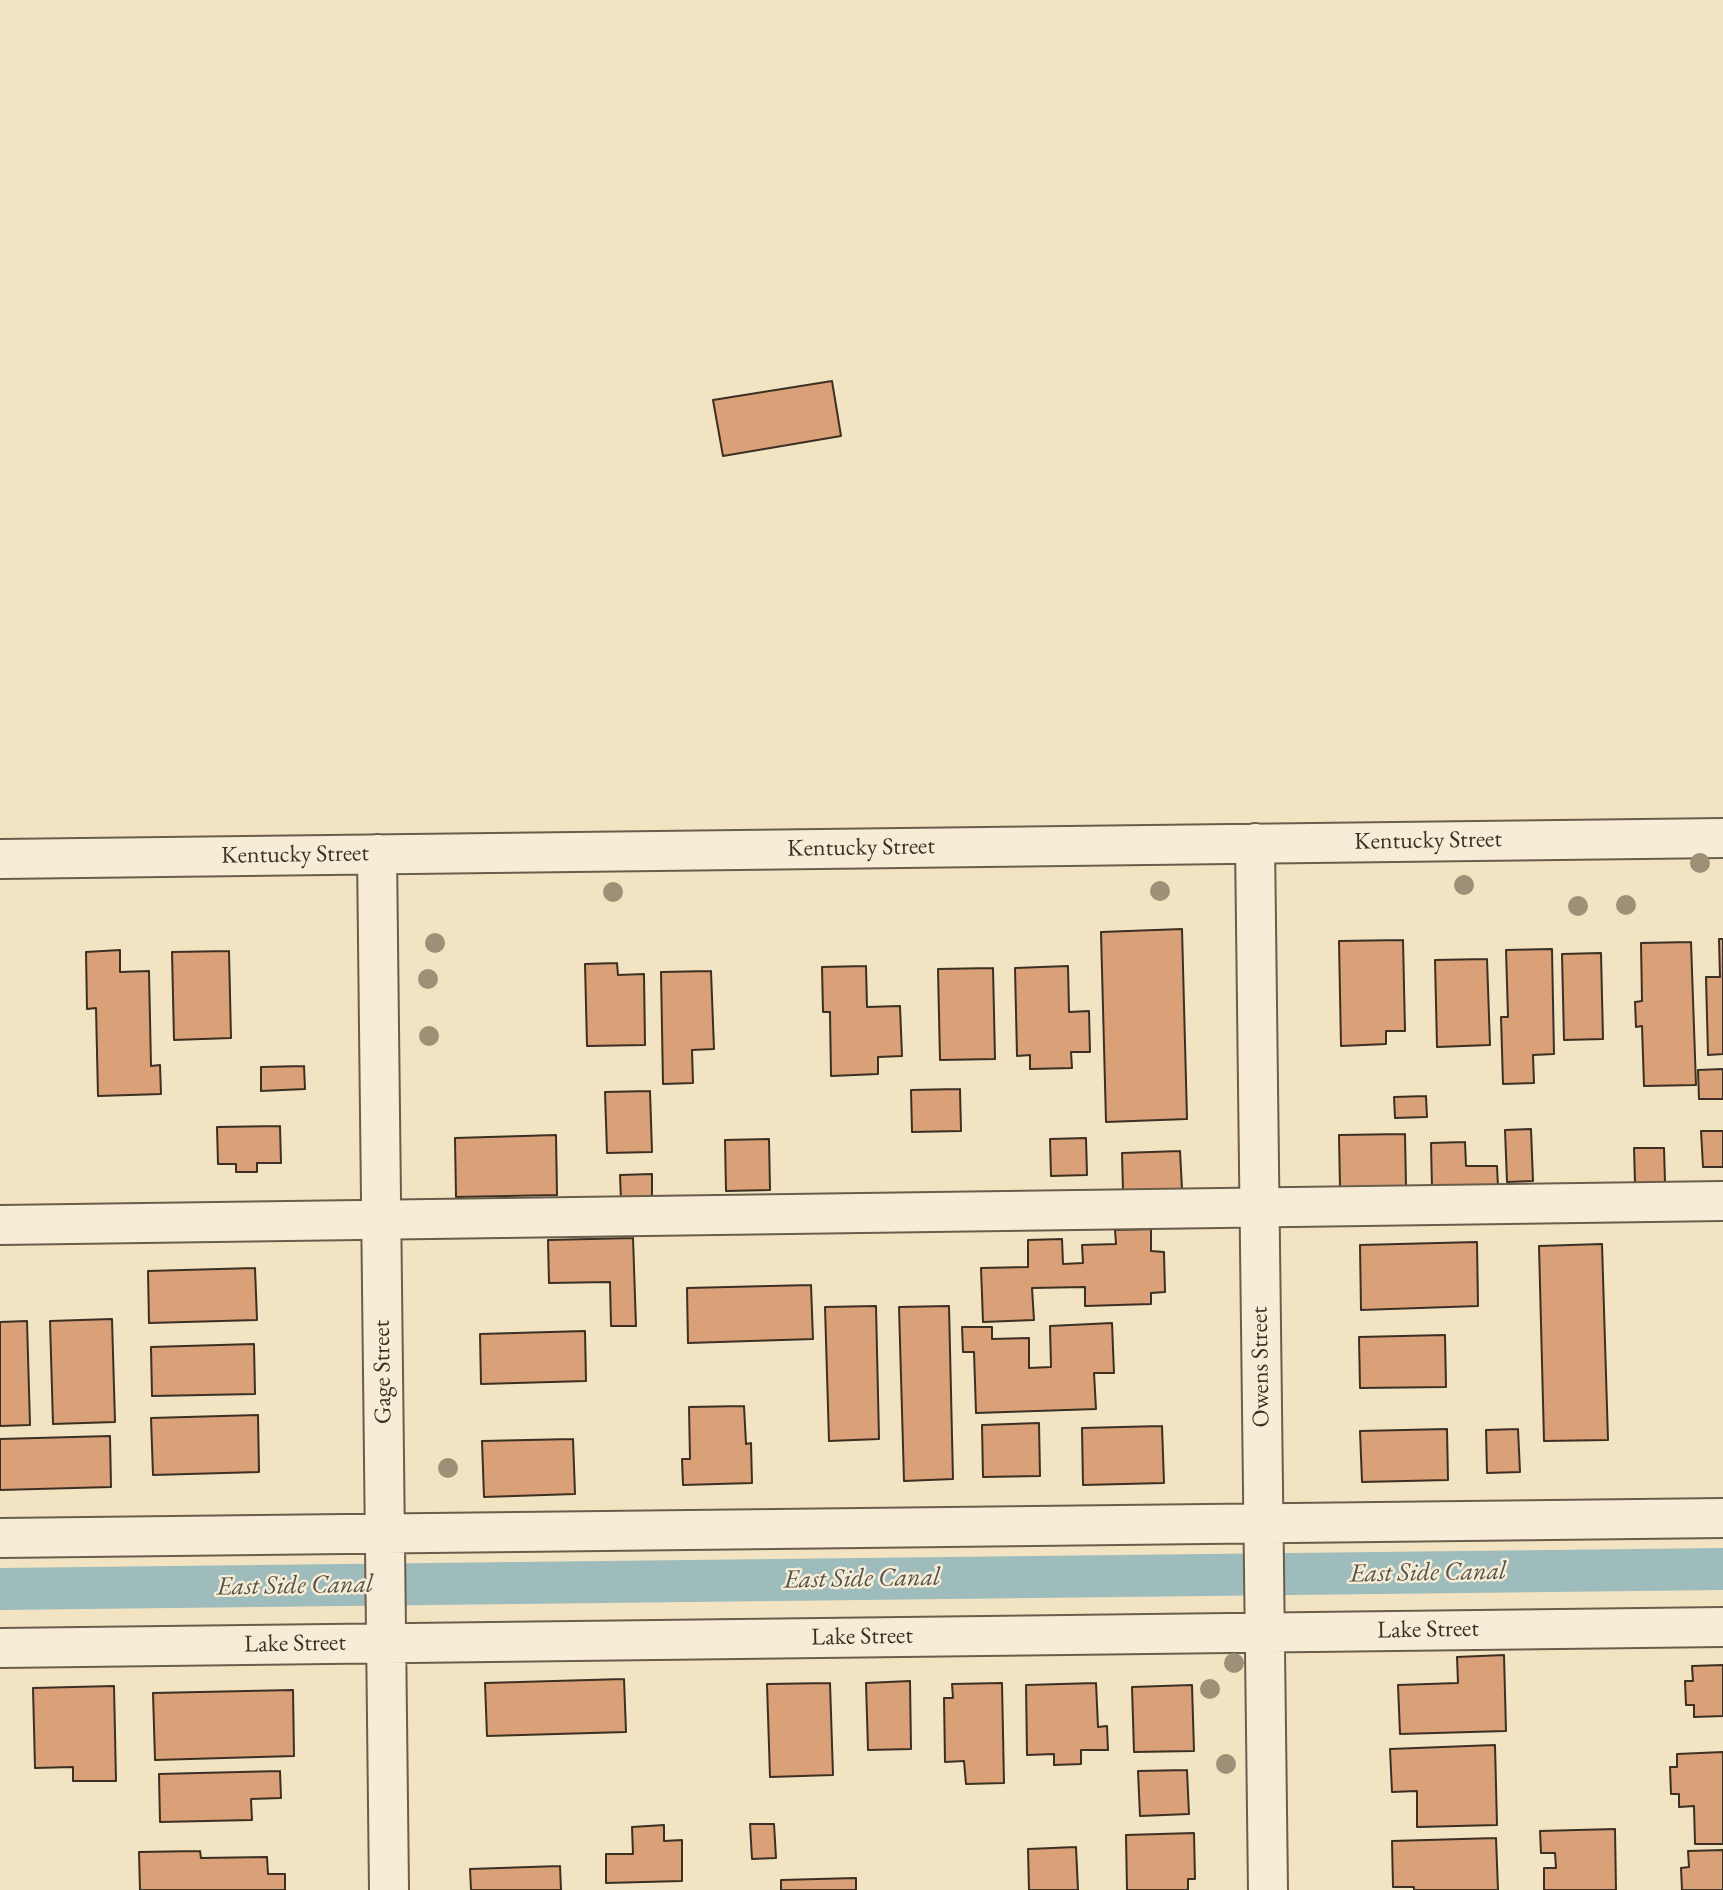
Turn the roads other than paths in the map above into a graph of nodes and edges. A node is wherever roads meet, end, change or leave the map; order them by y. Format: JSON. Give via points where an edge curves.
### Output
{"nodes":[{"id":1,"x":1723,"y":838,"type":"edge"},
{"id":2,"x":1255,"y":844,"type":"junction"},
{"id":3,"x":377,"y":854,"type":"junction"},
{"id":4,"x":0,"y":859,"type":"edge"},
{"id":5,"x":1723,"y":1200,"type":"edge"},
{"id":6,"x":1259,"y":1206,"type":"junction"},
{"id":7,"x":381,"y":1219,"type":"junction"},
{"id":8,"x":0,"y":1225,"type":"edge"},
{"id":9,"x":1723,"y":1518,"type":"edge"},
{"id":10,"x":1264,"y":1522,"type":"junction"},
{"id":11,"x":385,"y":1533,"type":"junction"},
{"id":12,"x":0,"y":1538,"type":"edge"},
{"id":13,"x":1723,"y":1627,"type":"edge"},
{"id":14,"x":1265,"y":1633,"type":"junction"},
{"id":15,"x":386,"y":1643,"type":"junction"},
{"id":16,"x":0,"y":1648,"type":"edge"},
{"id":17,"x":389,"y":1890,"type":"edge"},
{"id":18,"x":1268,"y":1890,"type":"edge"}],
"edges":[{"from":1,"to":2,"type":"street","name":"Kentucky Street"},
{"from":2,"to":3,"type":"street","name":"Kentucky Street"},
{"from":2,"to":6,"type":"street","name":"Owens Street"},
{"from":3,"to":4,"type":"street","name":"Kentucky Street"},
{"from":3,"to":7,"type":"street","name":"Gage Street"},
{"from":5,"to":6,"type":"street"},
{"from":6,"to":7,"type":"street"},
{"from":6,"to":10,"type":"street","name":"Owens Street"},
{"from":7,"to":8,"type":"street"},
{"from":7,"to":11,"type":"street","name":"Gage Street"},
{"from":9,"to":10,"type":"street"},
{"from":10,"to":11,"type":"street"},
{"from":10,"to":14,"type":"street","name":"Owens Street"},
{"from":11,"to":12,"type":"street"},
{"from":11,"to":15,"type":"street","name":"Gage Street"},
{"from":13,"to":14,"type":"street","name":"Lake Street"},
{"from":14,"to":15,"type":"street","name":"Lake Street"},
{"from":14,"to":18,"type":"street","name":"Owens Street"},
{"from":15,"to":16,"type":"street","name":"Lake Street"},
{"from":15,"to":17,"type":"street","name":"Gage Street"}]}
